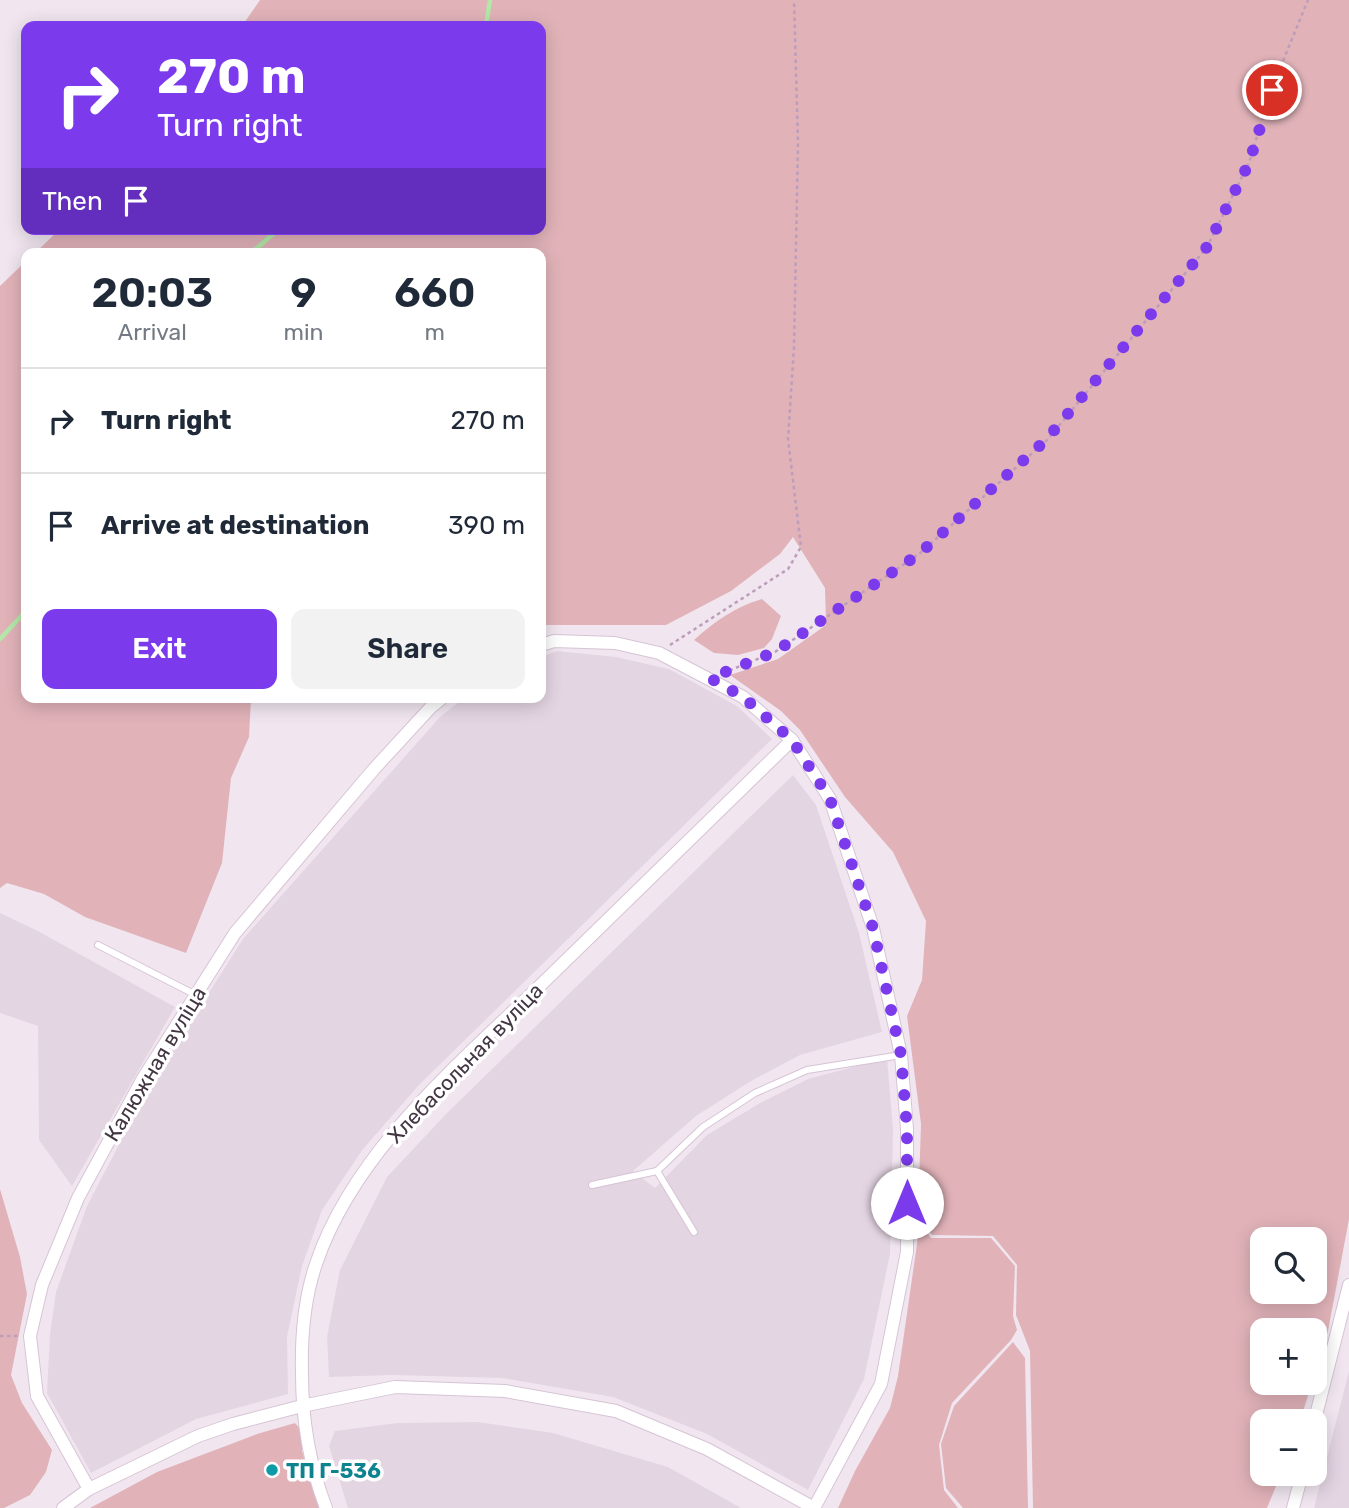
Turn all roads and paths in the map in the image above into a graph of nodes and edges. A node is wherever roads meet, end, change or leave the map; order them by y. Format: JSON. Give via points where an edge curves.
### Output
{"nodes":[{"id":1,"x":794,"y":0,"type":"edge"},
{"id":2,"x":1308,"y":0,"type":"edge"},
{"id":3,"x":546,"y":643,"type":"edge"},
{"id":4,"x":659,"y":653,"type":"junction"},
{"id":5,"x":710,"y":678,"type":"junction"},
{"id":6,"x":436,"y":703,"type":"edge"},
{"id":7,"x":792,"y":740,"type":"junction"},
{"id":8,"x":98,"y":945,"type":"dead end"},
{"id":9,"x":195,"y":995,"type":"junction"},
{"id":10,"x":901,"y":1055,"type":"junction"},
{"id":11,"x":657,"y":1171,"type":"junction"},
{"id":12,"x":592,"y":1185,"type":"dead end"},
{"id":13,"x":694,"y":1232,"type":"dead end"},
{"id":14,"x":1349,"y":1285,"type":"edge"},
{"id":15,"x":0,"y":1336,"type":"edge"},
{"id":16,"x":30,"y":1336,"type":"junction"},
{"id":17,"x":302,"y":1406,"type":"junction"},
{"id":18,"x":1318,"y":1409,"type":"edge"},
{"id":19,"x":1299,"y":1486,"type":"edge"},
{"id":20,"x":89,"y":1489,"type":"junction"},
{"id":21,"x":63,"y":1508,"type":"edge"},
{"id":22,"x":326,"y":1508,"type":"edge"},
{"id":23,"x":814,"y":1508,"type":"edge"},
{"id":24,"x":1293,"y":1508,"type":"edge"}],
"edges":[{"from":1,"to":4,"type":"path","via":[[798,143],[788,439],[801,547],[788,569]]},
{"from":2,"to":5,"type":"path","via":[[1249,163],[1207,247],[1046,440],[919,554],[775,652]]},
{"from":3,"to":4,"type":"street","via":[[615,643]]},
{"from":4,"to":5,"type":"street"},
{"from":5,"to":7,"type":"street","via":[[743,697]]},
{"from":6,"to":9,"type":"street","name":"Калюжная вуліца","via":[[235,933]]},
{"from":7,"to":10,"type":"street","via":[[830,799],[873,928]]},
{"from":7,"to":17,"type":"street","name":"Хлебасольная вуліца","via":[[426,1096],[370,1162],[338,1215],[316,1265],[301,1336]]},
{"from":8,"to":9,"type":"lane"},
{"from":9,"to":16,"type":"street","name":"Калюжная вуліца","via":[[78,1198],[42,1285]]},
{"from":10,"to":11,"type":"lane","via":[[807,1070],[755,1093],[703,1127]]},
{"from":10,"to":23,"type":"street","via":[[907,1129],[907,1252],[881,1384]]},
{"from":11,"to":12,"type":"lane"},
{"from":11,"to":13,"type":"lane"},
{"from":14,"to":18,"type":"street"},
{"from":15,"to":16,"type":"path"},
{"from":16,"to":20,"type":"street","name":"Калюжная вуліца","via":[[37,1396]]},
{"from":17,"to":20,"type":"street","via":[[198,1436]]},
{"from":17,"to":22,"type":"street","name":"Хлебасольная вуліца"},
{"from":17,"to":23,"type":"street","via":[[395,1387],[505,1391],[616,1411],[707,1449]]},
{"from":19,"to":24,"type":"street"},
{"from":20,"to":21,"type":"street"}]}
